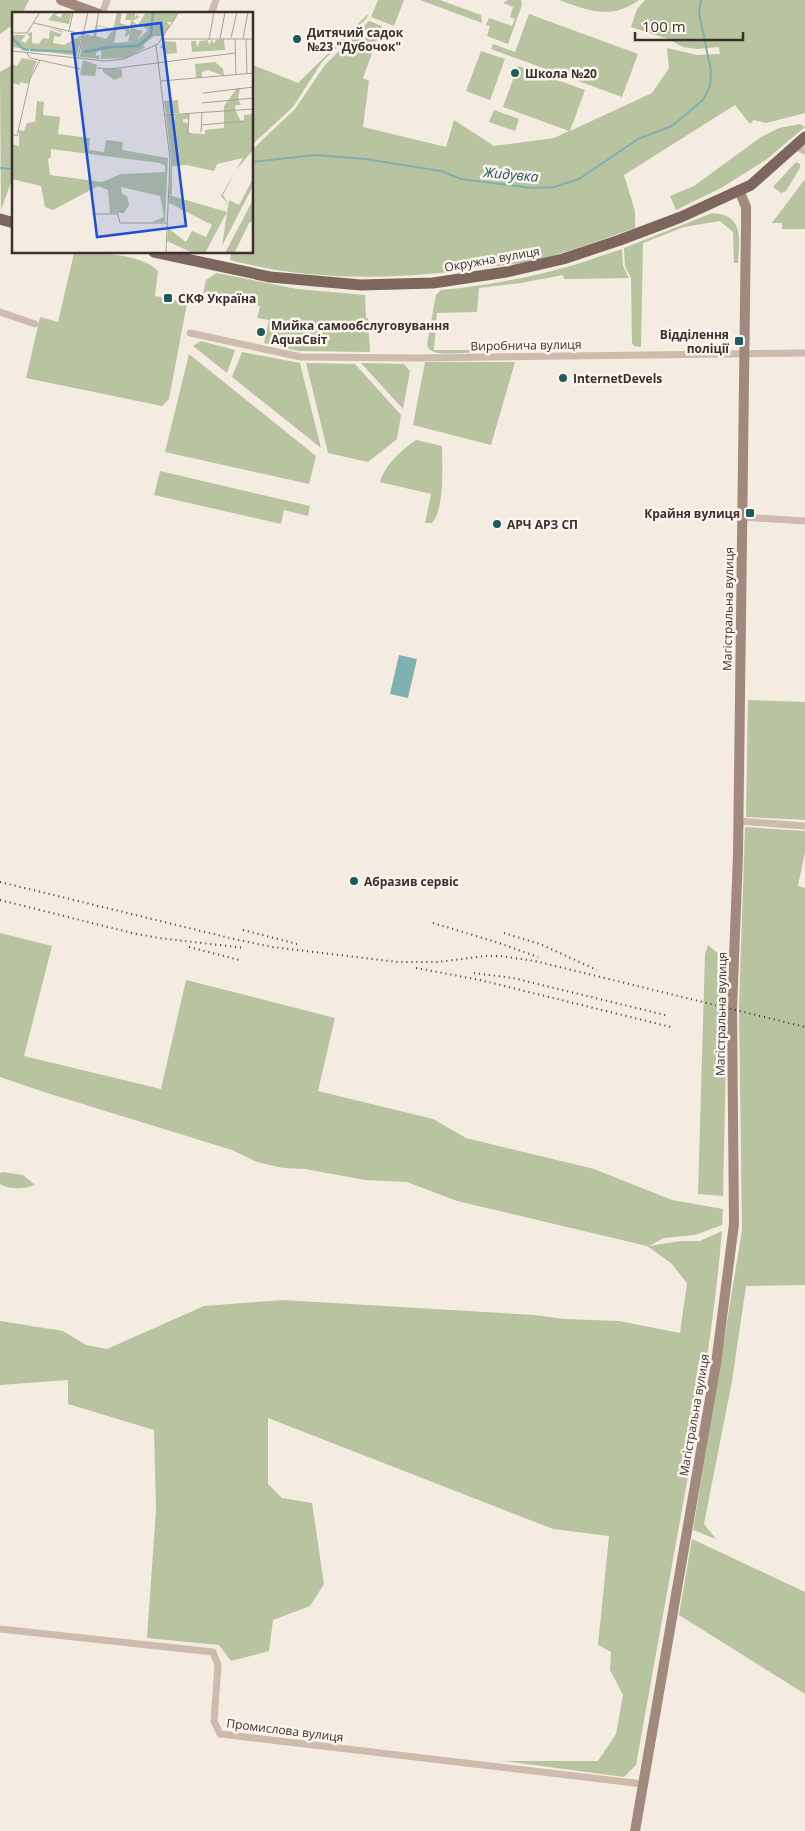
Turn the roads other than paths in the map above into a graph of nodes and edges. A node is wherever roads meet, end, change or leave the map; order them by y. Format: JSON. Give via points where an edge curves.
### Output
{"nodes":[{"id":1,"x":61,"y":0,"type":"edge"},
{"id":2,"x":107,"y":0,"type":"edge"},
{"id":3,"x":216,"y":0,"type":"edge"},
{"id":4,"x":94,"y":12,"type":"edge"},
{"id":5,"x":101,"y":12,"type":"edge"},
{"id":6,"x":212,"y":12,"type":"edge"},
{"id":7,"x":805,"y":138,"type":"edge"},
{"id":8,"x":800,"y":149,"type":"edge"},
{"id":9,"x":740,"y":190,"type":"junction"},
{"id":10,"x":163,"y":254,"type":"edge"},
{"id":11,"x":0,"y":312,"type":"edge"},
{"id":12,"x":35,"y":324,"type":"dead end"},
{"id":13,"x":190,"y":333,"type":"dead end"},
{"id":14,"x":745,"y":353,"type":"junction"},
{"id":15,"x":805,"y":354,"type":"edge"},
{"id":16,"x":742,"y":517,"type":"junction"},
{"id":17,"x":805,"y":521,"type":"edge"},
{"id":18,"x":738,"y":821,"type":"junction"},
{"id":19,"x":805,"y":826,"type":"edge"},
{"id":20,"x":0,"y":1629,"type":"edge"},
{"id":21,"x":643,"y":1784,"type":"junction"},
{"id":22,"x":635,"y":1831,"type":"edge"}],
"edges":[{"from":1,"to":4,"type":"street"},
{"from":2,"to":5,"type":"street"},
{"from":3,"to":6,"type":"street"},
{"from":7,"to":8,"type":"main road","name":"Окружна вулиця"},
{"from":8,"to":9,"type":"main road","name":"Окружна вулиця"},
{"from":9,"to":10,"type":"main road","name":"Окружна вулиця","via":[[681,217],[563,259],[433,283],[361,285],[270,277]]},
{"from":9,"to":14,"type":"street","name":"Магістральна вулиця","via":[[746,207]]},
{"from":11,"to":12,"type":"street"},
{"from":13,"to":14,"type":"street","name":"Виробнича вулиця","via":[[301,357]]},
{"from":14,"to":15,"type":"street","name":"Виробнича вулиця"},
{"from":14,"to":16,"type":"street","name":"Магістральна вулиця"},
{"from":16,"to":17,"type":"street"},
{"from":16,"to":18,"type":"street","name":"Магістральна вулиця"},
{"from":18,"to":19,"type":"street"},
{"from":18,"to":21,"type":"street","name":"Магістральна вулиця","via":[[732,1009],[734,1224],[716,1364]]},
{"from":20,"to":21,"type":"street","name":"Промислова вулиця","via":[[213,1652],[218,1664],[214,1721],[220,1734]]},
{"from":21,"to":22,"type":"street","name":"Магістральна вулиця"}]}
